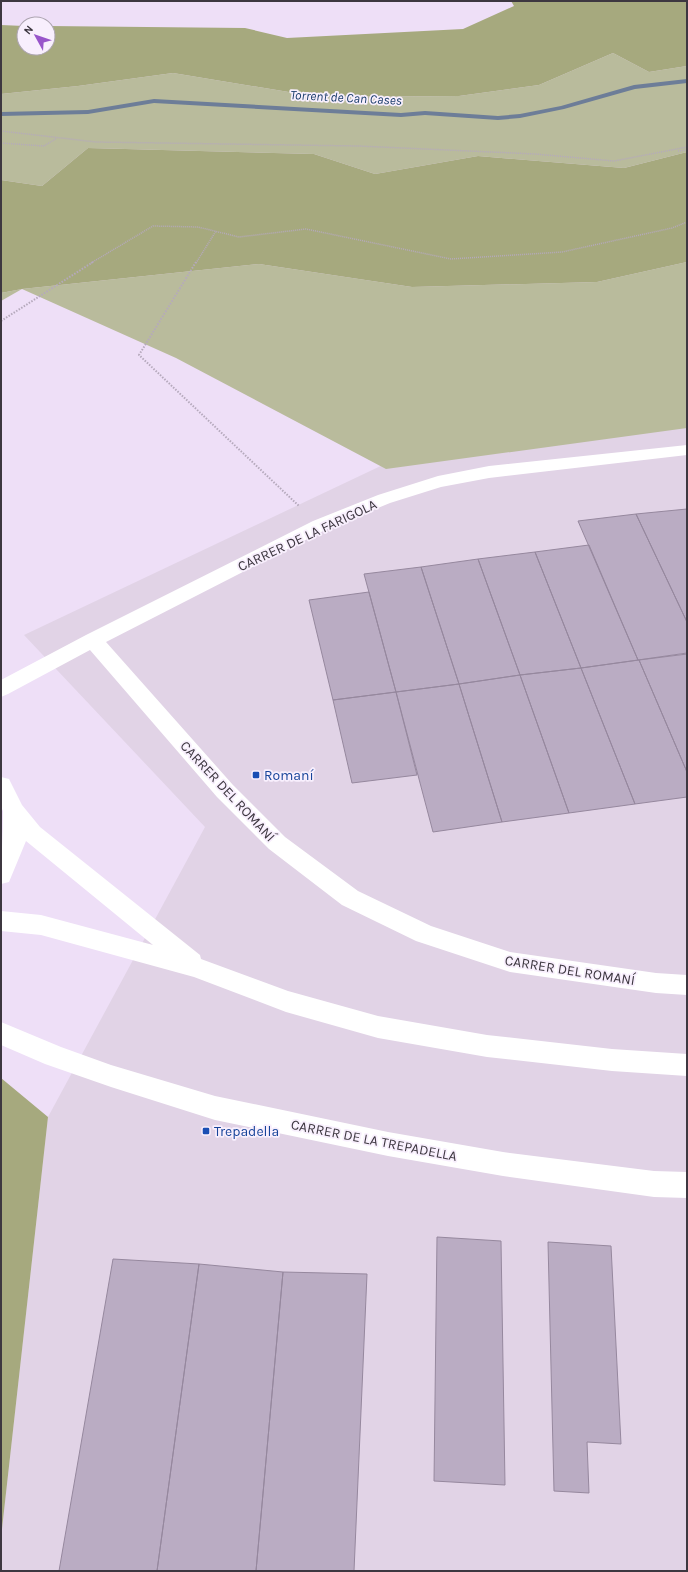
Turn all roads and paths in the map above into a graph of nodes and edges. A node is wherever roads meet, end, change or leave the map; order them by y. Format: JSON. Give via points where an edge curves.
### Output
{"nodes":[{"id":1,"x":1,"y":131,"type":"edge"},
{"id":2,"x":57,"y":138,"type":"junction"},
{"id":3,"x":1,"y":143,"type":"edge"},
{"id":4,"x":687,"y":147,"type":"edge"},
{"id":5,"x":687,"y":150,"type":"edge"},
{"id":6,"x":672,"y":151,"type":"junction"},
{"id":7,"x":687,"y":222,"type":"edge"},
{"id":8,"x":216,"y":231,"type":"junction"},
{"id":9,"x":1,"y":322,"type":"edge"},
{"id":10,"x":687,"y":450,"type":"edge"},
{"id":11,"x":320,"y":525,"type":"junction"},
{"id":12,"x":93,"y":640,"type":"junction"},
{"id":13,"x":21,"y":678,"type":"junction"},
{"id":14,"x":1,"y":689,"type":"edge"},
{"id":15,"x":1,"y":705,"type":"edge"},
{"id":16,"x":1,"y":784,"type":"edge"},
{"id":17,"x":14,"y":811,"type":"junction"},
{"id":18,"x":1,"y":875,"type":"edge"},
{"id":19,"x":1,"y":921,"type":"edge"},
{"id":20,"x":196,"y":967,"type":"junction"},
{"id":21,"x":687,"y":985,"type":"edge"},
{"id":22,"x":1,"y":1034,"type":"edge"},
{"id":23,"x":687,"y":1065,"type":"edge"},
{"id":24,"x":687,"y":1185,"type":"edge"}],
"edges":[{"from":1,"to":2,"type":"path"},
{"from":2,"to":3,"type":"path","via":[[44,146]]},
{"from":2,"to":6,"type":"path","via":[[96,142],[359,146],[535,154],[614,161]]},
{"from":4,"to":6,"type":"path"},
{"from":5,"to":6,"type":"path"},
{"from":7,"to":8,"type":"path","via":[[672,228],[562,252],[450,258],[306,229],[239,237]]},
{"from":8,"to":9,"type":"path","via":[[198,227],[153,226]]},
{"from":8,"to":11,"type":"path","via":[[139,355]]},
{"from":10,"to":11,"type":"street","name":"CARRER DE LA FARIGOLA","via":[[489,472],[438,482],[384,499]]},
{"from":11,"to":12,"type":"street","name":"CARRER DE LA FARIGOLA"},
{"from":12,"to":13,"type":"street","name":"CARRER DE LA FARIGOLA"},
{"from":12,"to":21,"type":"street","name":"CARRER DEL ROMANÍ","via":[[225,791],[277,843],[350,898],[424,934],[510,962],[656,983]]},
{"from":13,"to":14,"type":"street","name":"CARRER DE LA FARIGOLA"},
{"from":13,"to":15,"type":"street","name":"CARRER DE LA FARIGOLA"},
{"from":16,"to":17,"type":"street"},
{"from":17,"to":18,"type":"street","via":[[15,842]]},
{"from":17,"to":20,"type":"street","via":[[32,833]]},
{"from":19,"to":20,"type":"street","via":[[41,925]]},
{"from":20,"to":23,"type":"street","via":[[286,1001],[378,1027],[487,1046],[612,1060]]},
{"from":22,"to":24,"type":"street","name":"CARRER DE LA TREPADELLA","via":[[110,1076],[215,1108],[388,1144],[503,1164],[654,1184]]}]}
